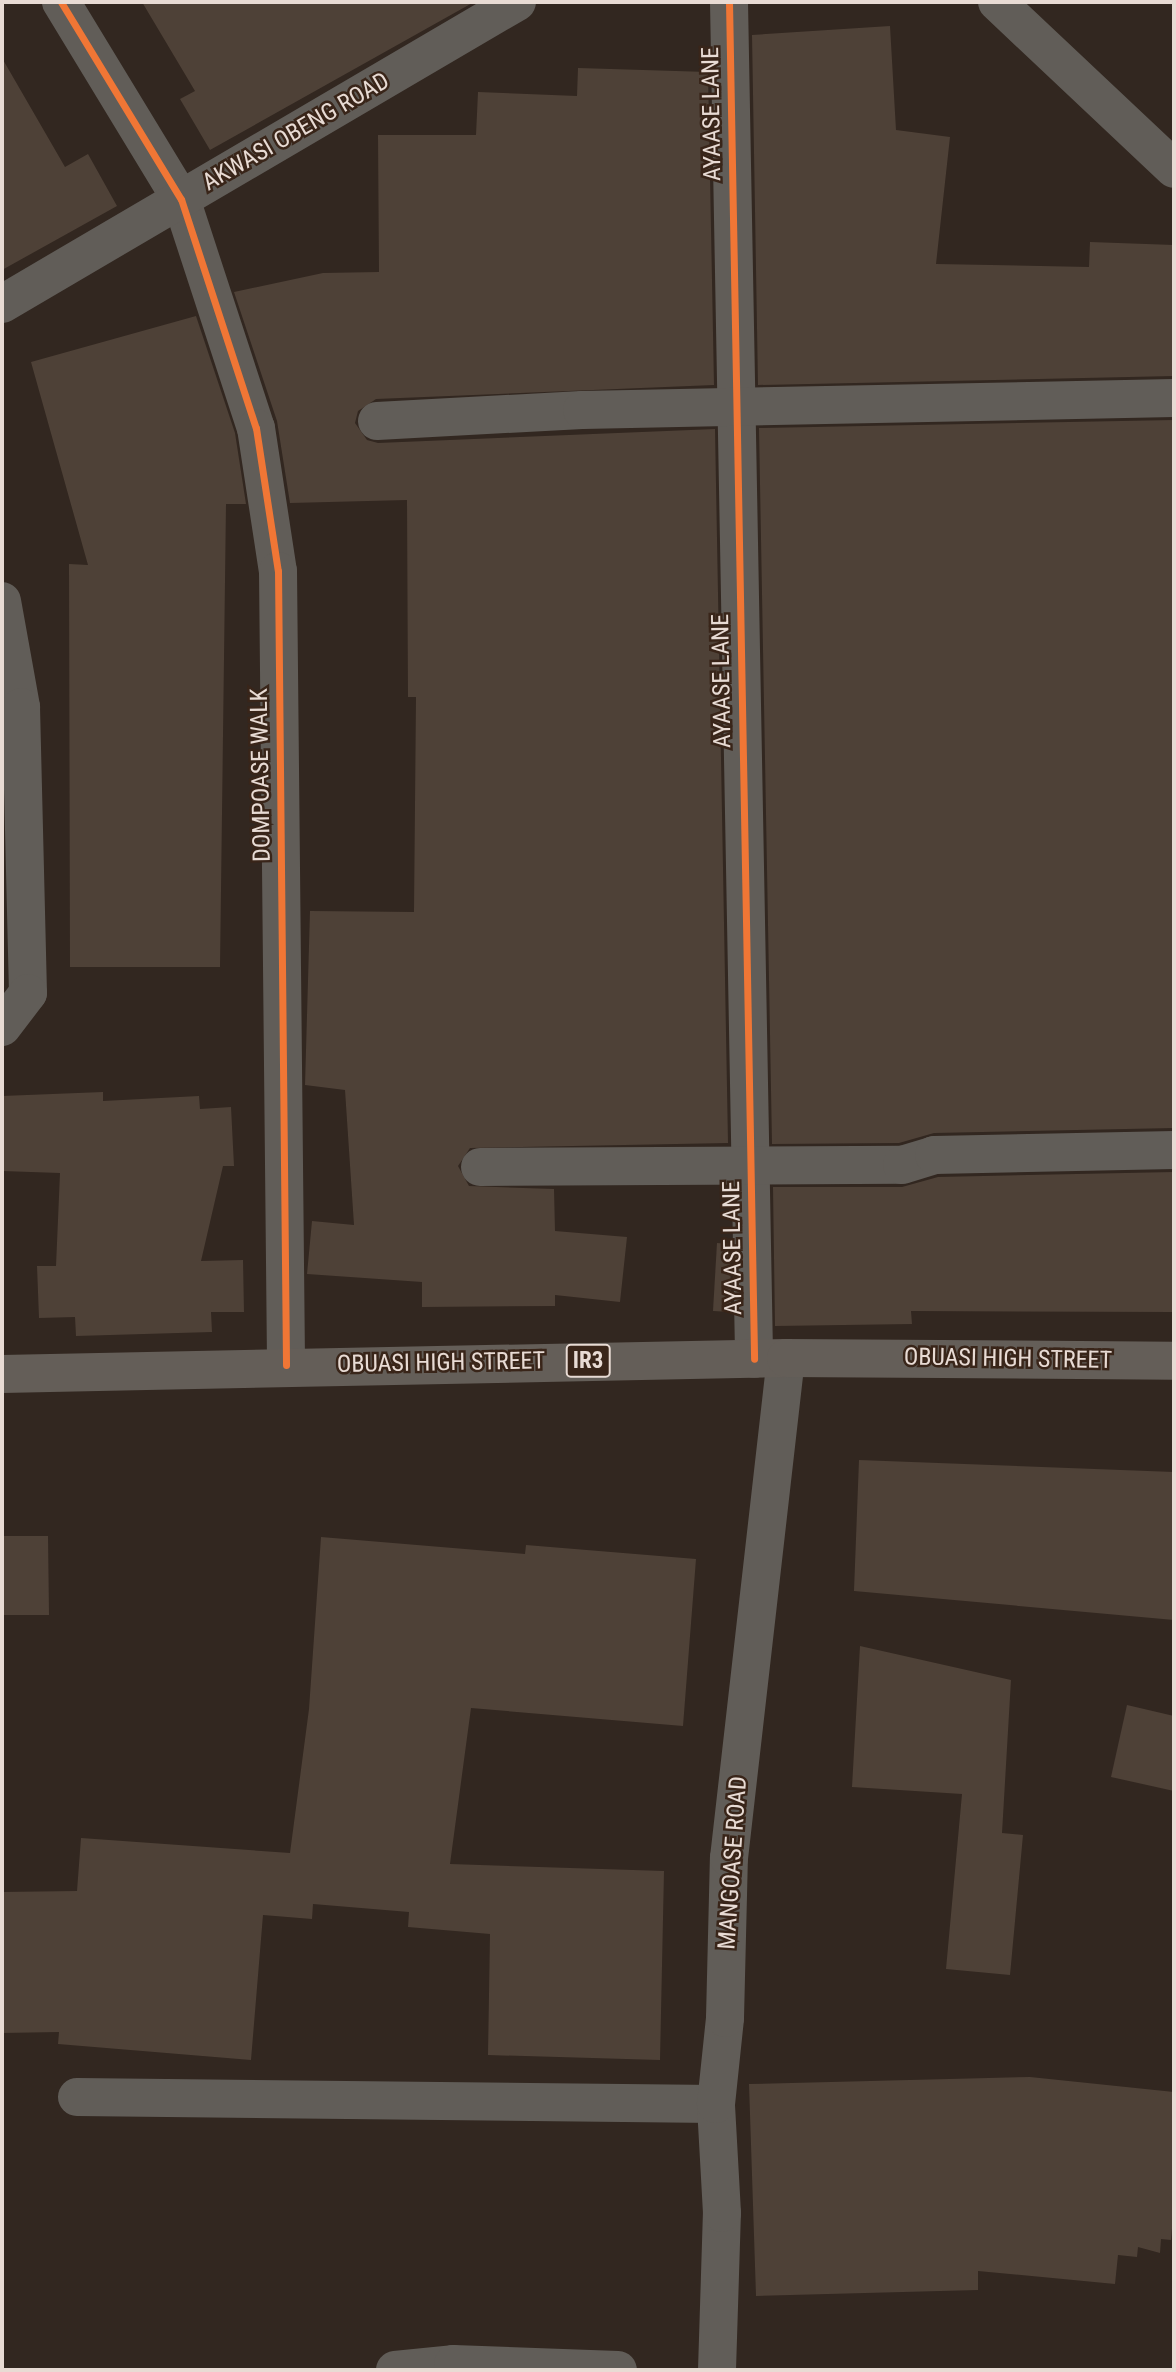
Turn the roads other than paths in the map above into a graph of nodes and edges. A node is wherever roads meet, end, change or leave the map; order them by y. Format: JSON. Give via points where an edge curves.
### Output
{"nodes":[{"id":1,"x":61,"y":2,"type":"edge"},
{"id":2,"x":517,"y":2,"type":"edge"},
{"id":3,"x":729,"y":2,"type":"edge"},
{"id":4,"x":996,"y":2,"type":"edge"},
{"id":5,"x":1174,"y":169,"type":"edge"},
{"id":6,"x":181,"y":199,"type":"junction"},
{"id":7,"x":2,"y":304,"type":"edge"},
{"id":8,"x":1174,"y":398,"type":"edge"},
{"id":9,"x":737,"y":407,"type":"junction"},
{"id":10,"x":377,"y":421,"type":"dead end"},
{"id":11,"x":2,"y":601,"type":"edge"},
{"id":12,"x":2,"y":1027,"type":"edge"},
{"id":13,"x":1174,"y":1150,"type":"edge"},
{"id":14,"x":750,"y":1163,"type":"junction"},
{"id":15,"x":480,"y":1167,"type":"dead end"},
{"id":16,"x":770,"y":1358,"type":"junction"},
{"id":17,"x":1174,"y":1361,"type":"edge"},
{"id":18,"x":286,"y":1365,"type":"junction"},
{"id":19,"x":2,"y":1374,"type":"edge"},
{"id":20,"x":77,"y":2096,"type":"dead end"},
{"id":21,"x":716,"y":2104,"type":"junction"},
{"id":22,"x":395,"y":2370,"type":"edge"},
{"id":23,"x":618,"y":2370,"type":"edge"},
{"id":24,"x":717,"y":2370,"type":"edge"}],
"edges":[{"from":1,"to":6,"type":"street","name":"DOMPOASE WALK"},
{"from":2,"to":6,"type":"street","name":"AKWASI OBENG ROAD"},
{"from":3,"to":9,"type":"street","name":"AYAASE LANE"},
{"from":4,"to":5,"type":"street"},
{"from":6,"to":7,"type":"street","name":"AKWASI OBENG ROAD"},
{"from":6,"to":18,"type":"street","name":"DOMPOASE WALK","via":[[257,428],[278,571]]},
{"from":8,"to":9,"type":"street"},
{"from":9,"to":10,"type":"street"},
{"from":9,"to":14,"type":"street","name":"AYAASE LANE"},
{"from":11,"to":12,"type":"street","via":[[21,707],[28,993]]},
{"from":13,"to":14,"type":"street","via":[[934,1155],[902,1165]]},
{"from":14,"to":15,"type":"street"},
{"from":14,"to":16,"type":"street","name":"AYAASE LANE"},
{"from":16,"to":17,"type":"main road","name":"OBUASI HIGH STREET","number":"IR3"},
{"from":16,"to":18,"type":"main road","name":"OBUASI HIGH STREET","number":"IR3"},
{"from":16,"to":21,"type":"street","name":"MANGOASE ROAD","via":[[729,1858],[725,2018]]},
{"from":18,"to":19,"type":"main road","name":"OBUASI HIGH STREET","number":"IR3"},
{"from":20,"to":21,"type":"street"},
{"from":21,"to":24,"type":"street","name":"MANGOASE ROAD","via":[[722,2213]]},
{"from":22,"to":23,"type":"street","via":[[453,2364]]}]}
